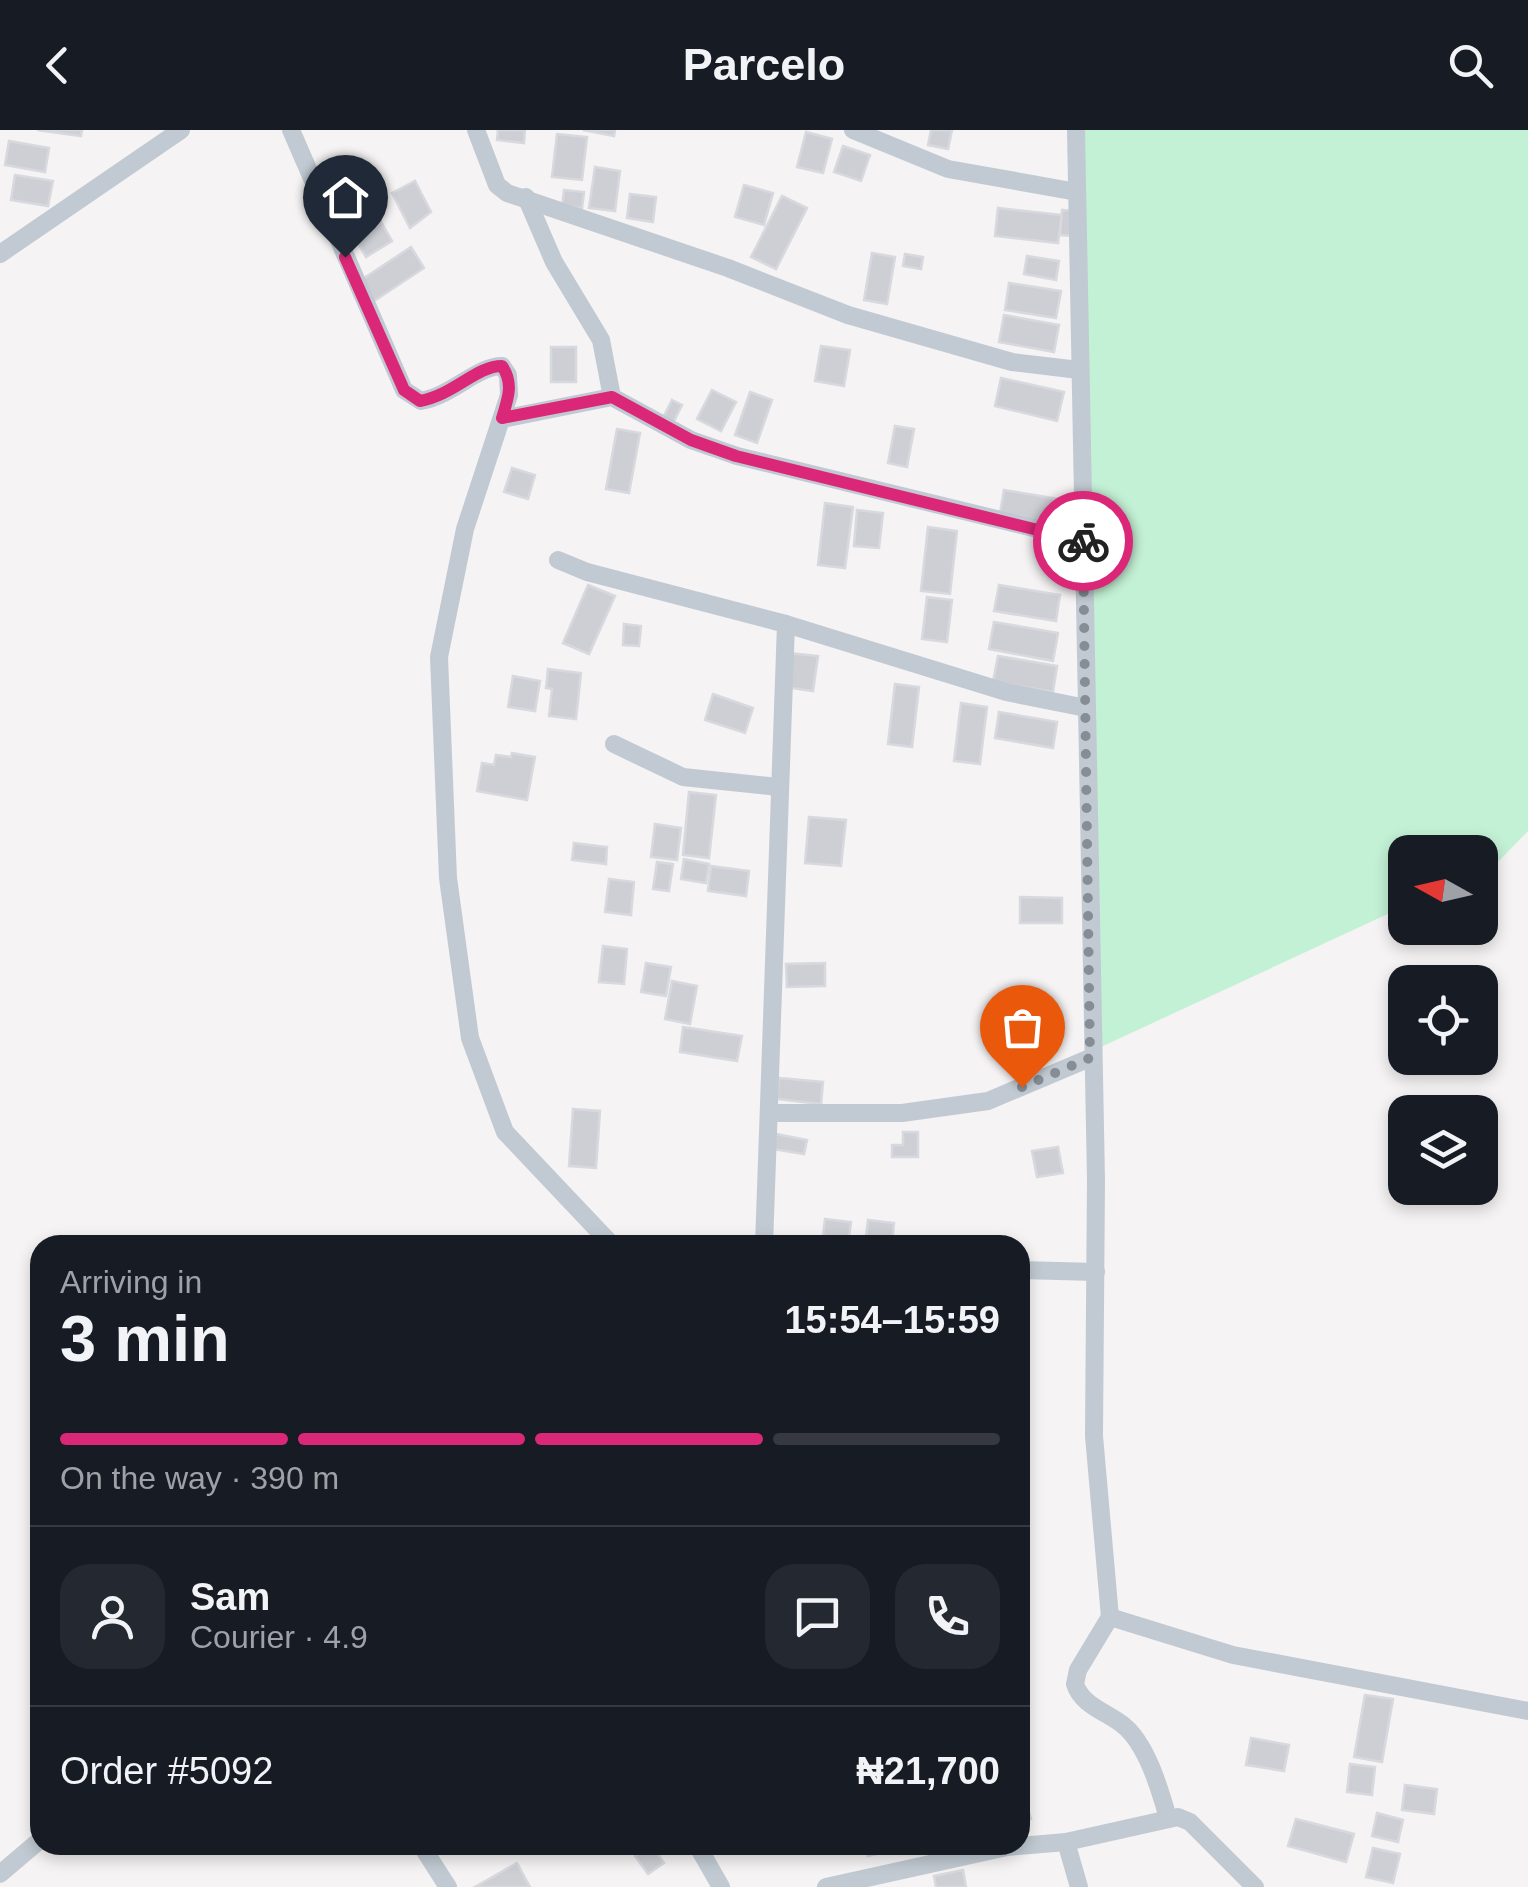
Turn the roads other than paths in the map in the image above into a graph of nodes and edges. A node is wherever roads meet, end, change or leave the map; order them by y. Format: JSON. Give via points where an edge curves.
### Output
{"nodes":[{"id":1,"x":182,"y":130,"type":"edge"},
{"id":2,"x":291,"y":130,"type":"edge"},
{"id":3,"x":476,"y":130,"type":"edge"},
{"id":4,"x":853,"y":130,"type":"edge"},
{"id":5,"x":1076,"y":130,"type":"edge"},
{"id":6,"x":1077,"y":192,"type":"junction"},
{"id":7,"x":518,"y":199,"type":"junction"},
{"id":8,"x":0,"y":254,"type":"edge"},
{"id":9,"x":1079,"y":370,"type":"junction"},
{"id":10,"x":612,"y":397,"type":"junction"},
{"id":11,"x":502,"y":418,"type":"junction"},
{"id":12,"x":1082,"y":540,"type":"junction"},
{"id":13,"x":558,"y":560,"type":"dead end"},
{"id":14,"x":786,"y":624,"type":"junction"},
{"id":15,"x":1086,"y":708,"type":"junction"},
{"id":16,"x":614,"y":744,"type":"dead end"},
{"id":17,"x":778,"y":788,"type":"junction"},
{"id":18,"x":1090,"y":1058,"type":"junction"},
{"id":19,"x":770,"y":1113,"type":"junction"},
{"id":20,"x":603,"y":1235,"type":"edge"},
{"id":21,"x":764,"y":1235,"type":"edge"},
{"id":22,"x":1030,"y":1270,"type":"edge"},
{"id":23,"x":1096,"y":1272,"type":"junction"},
{"id":24,"x":1110,"y":1617,"type":"junction"},
{"id":25,"x":1528,"y":1711,"type":"edge"},
{"id":26,"x":1168,"y":1818,"type":"junction"},
{"id":27,"x":1066,"y":1842,"type":"junction"},
{"id":28,"x":1030,"y":1845,"type":"edge"},
{"id":29,"x":30,"y":1848,"type":"edge"},
{"id":30,"x":427,"y":1855,"type":"edge"},
{"id":31,"x":703,"y":1855,"type":"edge"},
{"id":32,"x":973,"y":1855,"type":"edge"},
{"id":33,"x":0,"y":1874,"type":"edge"},
{"id":34,"x":860,"y":1882,"type":"edge"},
{"id":35,"x":448,"y":1887,"type":"edge"},
{"id":36,"x":721,"y":1887,"type":"edge"},
{"id":37,"x":826,"y":1887,"type":"edge"},
{"id":38,"x":1078,"y":1887,"type":"edge"},
{"id":39,"x":1255,"y":1887,"type":"edge"}],
"edges":[{"from":1,"to":8,"type":"street"},
{"from":2,"to":11,"type":"street","via":[[404,390],[420,401],[444,396],[489,366],[502,366],[510,395]]},
{"from":3,"to":7,"type":"street","via":[[493,176]]},
{"from":4,"to":6,"type":"street","via":[[948,169]]},
{"from":5,"to":6,"type":"street"},
{"from":6,"to":9,"type":"street"},
{"from":7,"to":9,"type":"street","via":[[848,315],[1027,365]]},
{"from":7,"to":10,"type":"street","via":[[601,340]]},
{"from":9,"to":12,"type":"street"},
{"from":10,"to":11,"type":"street"},
{"from":10,"to":12,"type":"street","via":[[736,456]]},
{"from":11,"to":20,"type":"street","via":[[465,529],[439,657],[448,878],[470,1038],[505,1132]]},
{"from":12,"to":15,"type":"street"},
{"from":13,"to":14,"type":"street"},
{"from":14,"to":15,"type":"street","via":[[1006,692]]},
{"from":14,"to":17,"type":"street"},
{"from":15,"to":18,"type":"street"},
{"from":16,"to":17,"type":"street","via":[[683,777]]},
{"from":17,"to":19,"type":"street"},
{"from":18,"to":19,"type":"street","via":[[988,1101],[902,1113]]},
{"from":18,"to":23,"type":"street"},
{"from":19,"to":21,"type":"street"},
{"from":22,"to":23,"type":"street"},
{"from":23,"to":24,"type":"street","via":[[1094,1436]]},
{"from":24,"to":25,"type":"street","via":[[1232,1655]]},
{"from":24,"to":26,"type":"street","via":[[1075,1684],[1137,1740]]},
{"from":26,"to":27,"type":"street"},
{"from":26,"to":39,"type":"street","via":[[1190,1822]]},
{"from":27,"to":28,"type":"street"},
{"from":27,"to":38,"type":"street"},
{"from":29,"to":33,"type":"street"},
{"from":30,"to":35,"type":"street"},
{"from":31,"to":36,"type":"street"},
{"from":32,"to":34,"type":"street"},
{"from":34,"to":37,"type":"street"}]}
